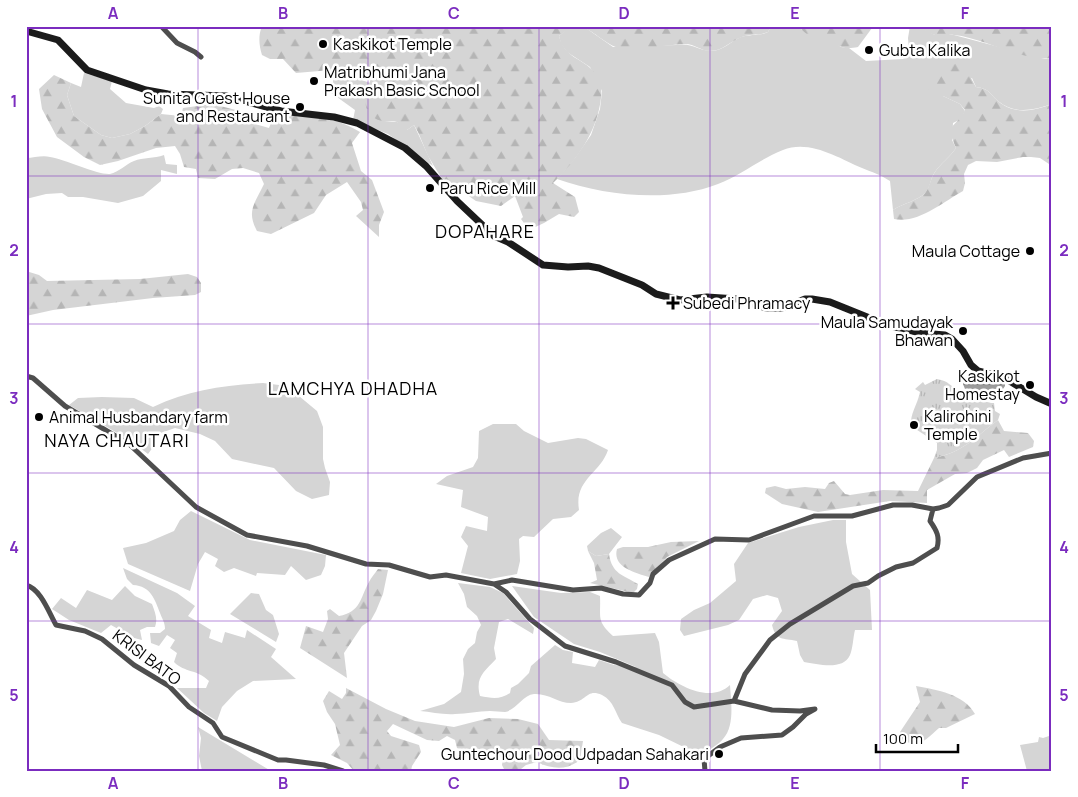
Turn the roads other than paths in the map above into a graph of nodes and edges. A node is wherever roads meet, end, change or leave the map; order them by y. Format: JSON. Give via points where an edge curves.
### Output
{"nodes":[{"id":1,"x":161,"y":26,"type":"edge"},
{"id":2,"x":26,"y":31,"type":"edge"},
{"id":3,"x":201,"y":58,"type":"dead end"},
{"id":4,"x":26,"y":376,"type":"edge"},
{"id":5,"x":1052,"y":404,"type":"edge"},
{"id":6,"x":1052,"y":453,"type":"edge"},
{"id":7,"x":933,"y":509,"type":"junction"},
{"id":8,"x":494,"y":584,"type":"junction"},
{"id":9,"x":26,"y":585,"type":"edge"},
{"id":10,"x":734,"y":701,"type":"junction"},
{"id":11,"x":343,"y":771,"type":"edge"},
{"id":12,"x":705,"y":771,"type":"edge"}],
"edges":[{"from":1,"to":3,"type":"street","via":[[177,43]]},
{"from":2,"to":5,"type":"street","via":[[58,40],[82,66],[94,73],[146,90],[226,96],[281,111],[358,123],[405,148],[494,236],[543,265],[588,266],[611,272],[656,294],[680,300],[737,299],[766,308],[782,308],[805,299],[830,302],[887,325],[945,335],[978,370],[1004,378]]},
{"from":4,"to":8,"type":"street","via":[[33,378],[65,406],[129,444],[196,507],[247,535],[307,546],[366,564],[430,577],[446,575]]},
{"from":6,"to":7,"type":"street","via":[[1023,458],[978,477],[948,505]]},
{"from":7,"to":8,"type":"street","via":[[893,505],[852,516],[814,516],[749,540],[715,539],[670,560],[653,574],[639,595],[601,588],[573,590],[512,580]]},
{"from":7,"to":10,"type":"street","via":[[930,521],[940,540],[937,548],[913,563],[896,567],[868,583],[853,586],[790,624],[770,640],[745,674]]},
{"from":8,"to":10,"type":"street","via":[[506,592],[530,619],[565,646],[672,684],[685,702],[694,706]]},
{"from":9,"to":11,"type":"street","name":"KRISI BATO","via":[[41,598],[56,625],[85,631],[102,639],[134,665],[169,686],[189,707],[213,723],[222,737],[278,760],[324,765]]},
{"from":10,"to":12,"type":"street","via":[[772,710],[815,709],[782,735],[742,738],[720,747],[704,760]]}]}
